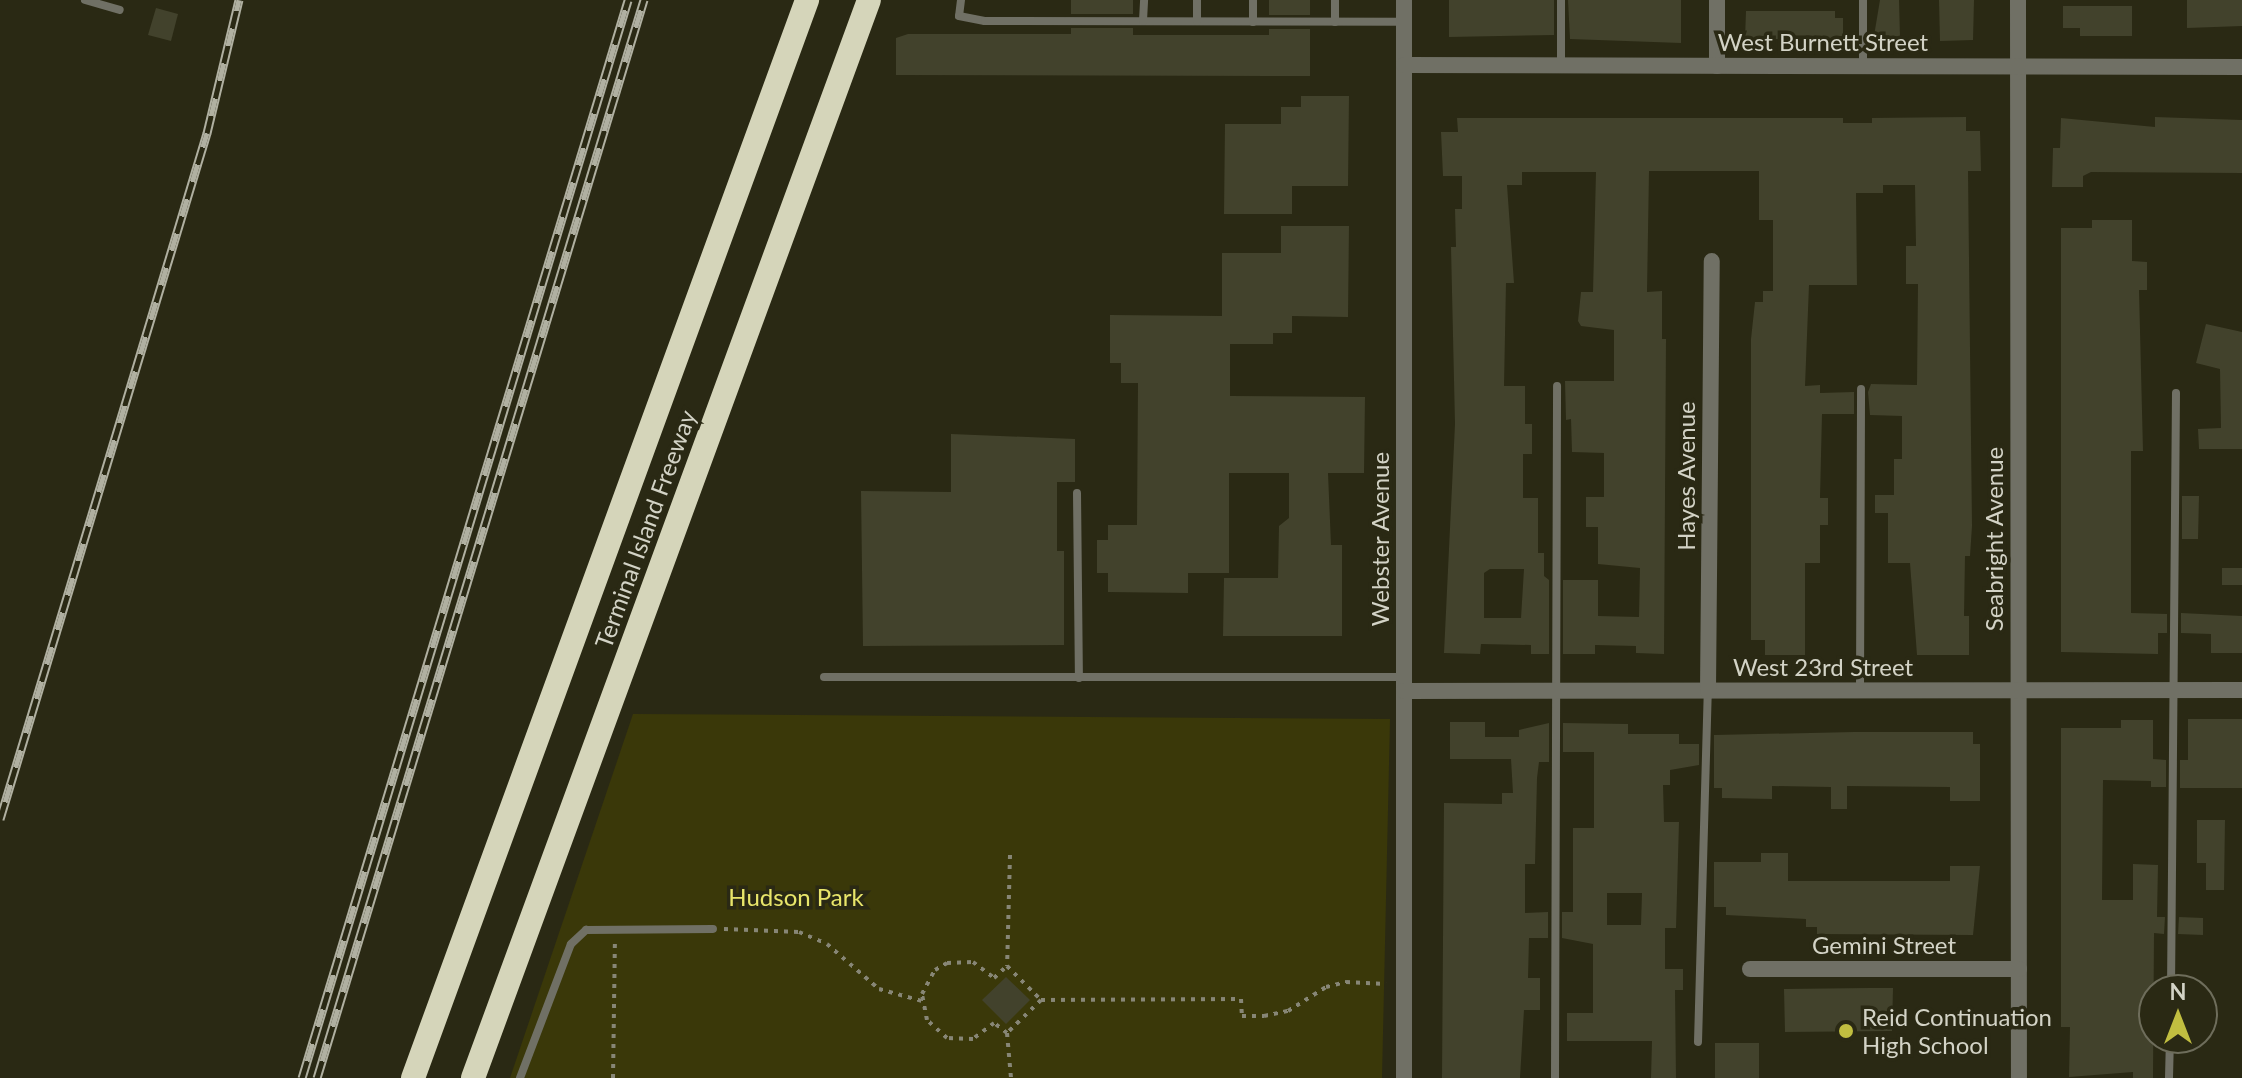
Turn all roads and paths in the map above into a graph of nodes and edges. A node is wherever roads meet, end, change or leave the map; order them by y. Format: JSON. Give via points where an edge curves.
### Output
{"nodes":[{"id":1,"x":85,"y":0,"type":"edge"},
{"id":2,"x":807,"y":0,"type":"edge"},
{"id":3,"x":869,"y":0,"type":"edge"},
{"id":4,"x":961,"y":0,"type":"edge"},
{"id":5,"x":1144,"y":0,"type":"edge"},
{"id":6,"x":1197,"y":0,"type":"edge"},
{"id":7,"x":1253,"y":0,"type":"edge"},
{"id":8,"x":1335,"y":0,"type":"edge"},
{"id":9,"x":1404,"y":0,"type":"edge"},
{"id":10,"x":1561,"y":0,"type":"edge"},
{"id":11,"x":1717,"y":0,"type":"edge"},
{"id":12,"x":1863,"y":0,"type":"edge"},
{"id":13,"x":2018,"y":0,"type":"edge"},
{"id":14,"x":120,"y":10,"type":"dead end"},
{"id":15,"x":1143,"y":21,"type":"junction"},
{"id":16,"x":1197,"y":21,"type":"junction"},
{"id":17,"x":1253,"y":22,"type":"junction"},
{"id":18,"x":1335,"y":22,"type":"junction"},
{"id":19,"x":1404,"y":22,"type":"junction"},
{"id":20,"x":1404,"y":65,"type":"junction"},
{"id":21,"x":1561,"y":66,"type":"junction"},
{"id":22,"x":1717,"y":66,"type":"junction"},
{"id":23,"x":1863,"y":66,"type":"junction"},
{"id":24,"x":2018,"y":67,"type":"junction"},
{"id":25,"x":2242,"y":67,"type":"edge"},
{"id":26,"x":1712,"y":261,"type":"dead end"},
{"id":27,"x":1557,"y":386,"type":"dead end"},
{"id":28,"x":1861,"y":389,"type":"dead end"},
{"id":29,"x":2176,"y":393,"type":"dead end"},
{"id":30,"x":1077,"y":493,"type":"dead end"},
{"id":31,"x":824,"y":677,"type":"dead end"},
{"id":32,"x":1079,"y":678,"type":"junction"},
{"id":33,"x":1404,"y":684,"type":"junction"},
{"id":34,"x":2018,"y":690,"type":"junction"},
{"id":35,"x":2175,"y":690,"type":"junction"},
{"id":36,"x":2242,"y":690,"type":"edge"},
{"id":37,"x":1556,"y":691,"type":"junction"},
{"id":38,"x":1708,"y":691,"type":"junction"},
{"id":39,"x":1860,"y":691,"type":"junction"},
{"id":40,"x":1010,"y":855,"type":"dead end"},
{"id":41,"x":616,"y":928,"type":"junction"},
{"id":42,"x":713,"y":929,"type":"joint"},
{"id":43,"x":1007,"y":966,"type":"junction"},
{"id":44,"x":1750,"y":969,"type":"dead end"},
{"id":45,"x":2019,"y":969,"type":"junction"},
{"id":46,"x":2171,"y":974,"type":"edge"},
{"id":47,"x":1404,"y":985,"type":"junction"},
{"id":48,"x":1041,"y":1000,"type":"junction"},
{"id":49,"x":922,"y":1001,"type":"junction"},
{"id":50,"x":1007,"y":1033,"type":"junction"},
{"id":51,"x":1698,"y":1042,"type":"dead end"},
{"id":52,"x":2170,"y":1054,"type":"edge"},
{"id":53,"x":413,"y":1078,"type":"edge"},
{"id":54,"x":473,"y":1078,"type":"edge"},
{"id":55,"x":520,"y":1078,"type":"edge"},
{"id":56,"x":613,"y":1078,"type":"edge"},
{"id":57,"x":1011,"y":1078,"type":"edge"},
{"id":58,"x":1404,"y":1078,"type":"edge"},
{"id":59,"x":1555,"y":1078,"type":"edge"},
{"id":60,"x":2019,"y":1078,"type":"edge"},
{"id":61,"x":2169,"y":1078,"type":"edge"}],
"edges":[{"from":1,"to":14,"type":"lane"},
{"from":2,"to":53,"type":"highway","name":"Terminal Island Freeway"},
{"from":3,"to":54,"type":"highway","name":"Terminal Island Freeway"},
{"from":4,"to":15,"type":"lane","via":[[959,16],[985,21]]},
{"from":5,"to":15,"type":"lane"},
{"from":6,"to":16,"type":"lane"},
{"from":7,"to":17,"type":"lane"},
{"from":8,"to":18,"type":"lane"},
{"from":9,"to":19,"type":"street","name":"Webster Avenue"},
{"from":10,"to":21,"type":"lane"},
{"from":11,"to":22,"type":"street"},
{"from":12,"to":23,"type":"lane"},
{"from":13,"to":24,"type":"street","name":"Seabright Avenue"},
{"from":15,"to":16,"type":"lane"},
{"from":16,"to":17,"type":"lane"},
{"from":17,"to":18,"type":"lane"},
{"from":18,"to":19,"type":"lane"},
{"from":19,"to":20,"type":"street","name":"Webster Avenue"},
{"from":20,"to":21,"type":"street","name":"West Burnett Street"},
{"from":20,"to":33,"type":"street","name":"Webster Avenue"},
{"from":21,"to":22,"type":"street","name":"West Burnett Street"},
{"from":22,"to":23,"type":"street","name":"West Burnett Street"},
{"from":23,"to":24,"type":"street","name":"West Burnett Street"},
{"from":24,"to":25,"type":"street","name":"West Burnett Street"},
{"from":24,"to":34,"type":"street","name":"Seabright Avenue"},
{"from":26,"to":38,"type":"street","name":"Hayes Avenue"},
{"from":27,"to":37,"type":"lane"},
{"from":28,"to":39,"type":"lane"},
{"from":29,"to":35,"type":"lane"},
{"from":30,"to":32,"type":"lane"},
{"from":31,"to":32,"type":"lane"},
{"from":32,"to":33,"type":"lane"},
{"from":33,"to":37,"type":"street","name":"West 23rd Street"},
{"from":33,"to":47,"type":"street","name":"Webster Avenue"},
{"from":34,"to":35,"type":"street","name":"West 23rd Street"},
{"from":34,"to":39,"type":"street","name":"West 23rd Street"},
{"from":34,"to":45,"type":"street","name":"Seabright Avenue"},
{"from":35,"to":36,"type":"street","name":"West 23rd Street"},
{"from":35,"to":46,"type":"lane"},
{"from":37,"to":38,"type":"street","name":"West 23rd Street"},
{"from":37,"to":59,"type":"lane"},
{"from":38,"to":39,"type":"street","name":"West 23rd Street"},
{"from":38,"to":51,"type":"lane"},
{"from":40,"to":43,"type":"path"},
{"from":41,"to":42,"type":"lane"},
{"from":41,"to":55,"type":"lane","via":[[586,930],[571,944]]},
{"from":41,"to":56,"type":"path"},
{"from":42,"to":49,"type":"path","via":[[799,932],[827,944],[879,989]]},
{"from":43,"to":48,"type":"path"},
{"from":43,"to":49,"type":"path","via":[[994,978],[973,962],[947,963],[926,981]]},
{"from":44,"to":45,"type":"street","name":"Gemini Street"},
{"from":45,"to":60,"type":"street","name":"Seabright Avenue"},
{"from":47,"to":48,"type":"path","via":[[1346,982],[1326,987],[1288,1011],[1264,1016],[1242,1016],[1241,999]]},
{"from":47,"to":58,"type":"street","name":"Webster Avenue"},
{"from":48,"to":50,"type":"path"},
{"from":49,"to":50,"type":"path","via":[[927,1020],[947,1038],[973,1039],[994,1023]]},
{"from":50,"to":57,"type":"path"},
{"from":52,"to":61,"type":"lane"}]}
